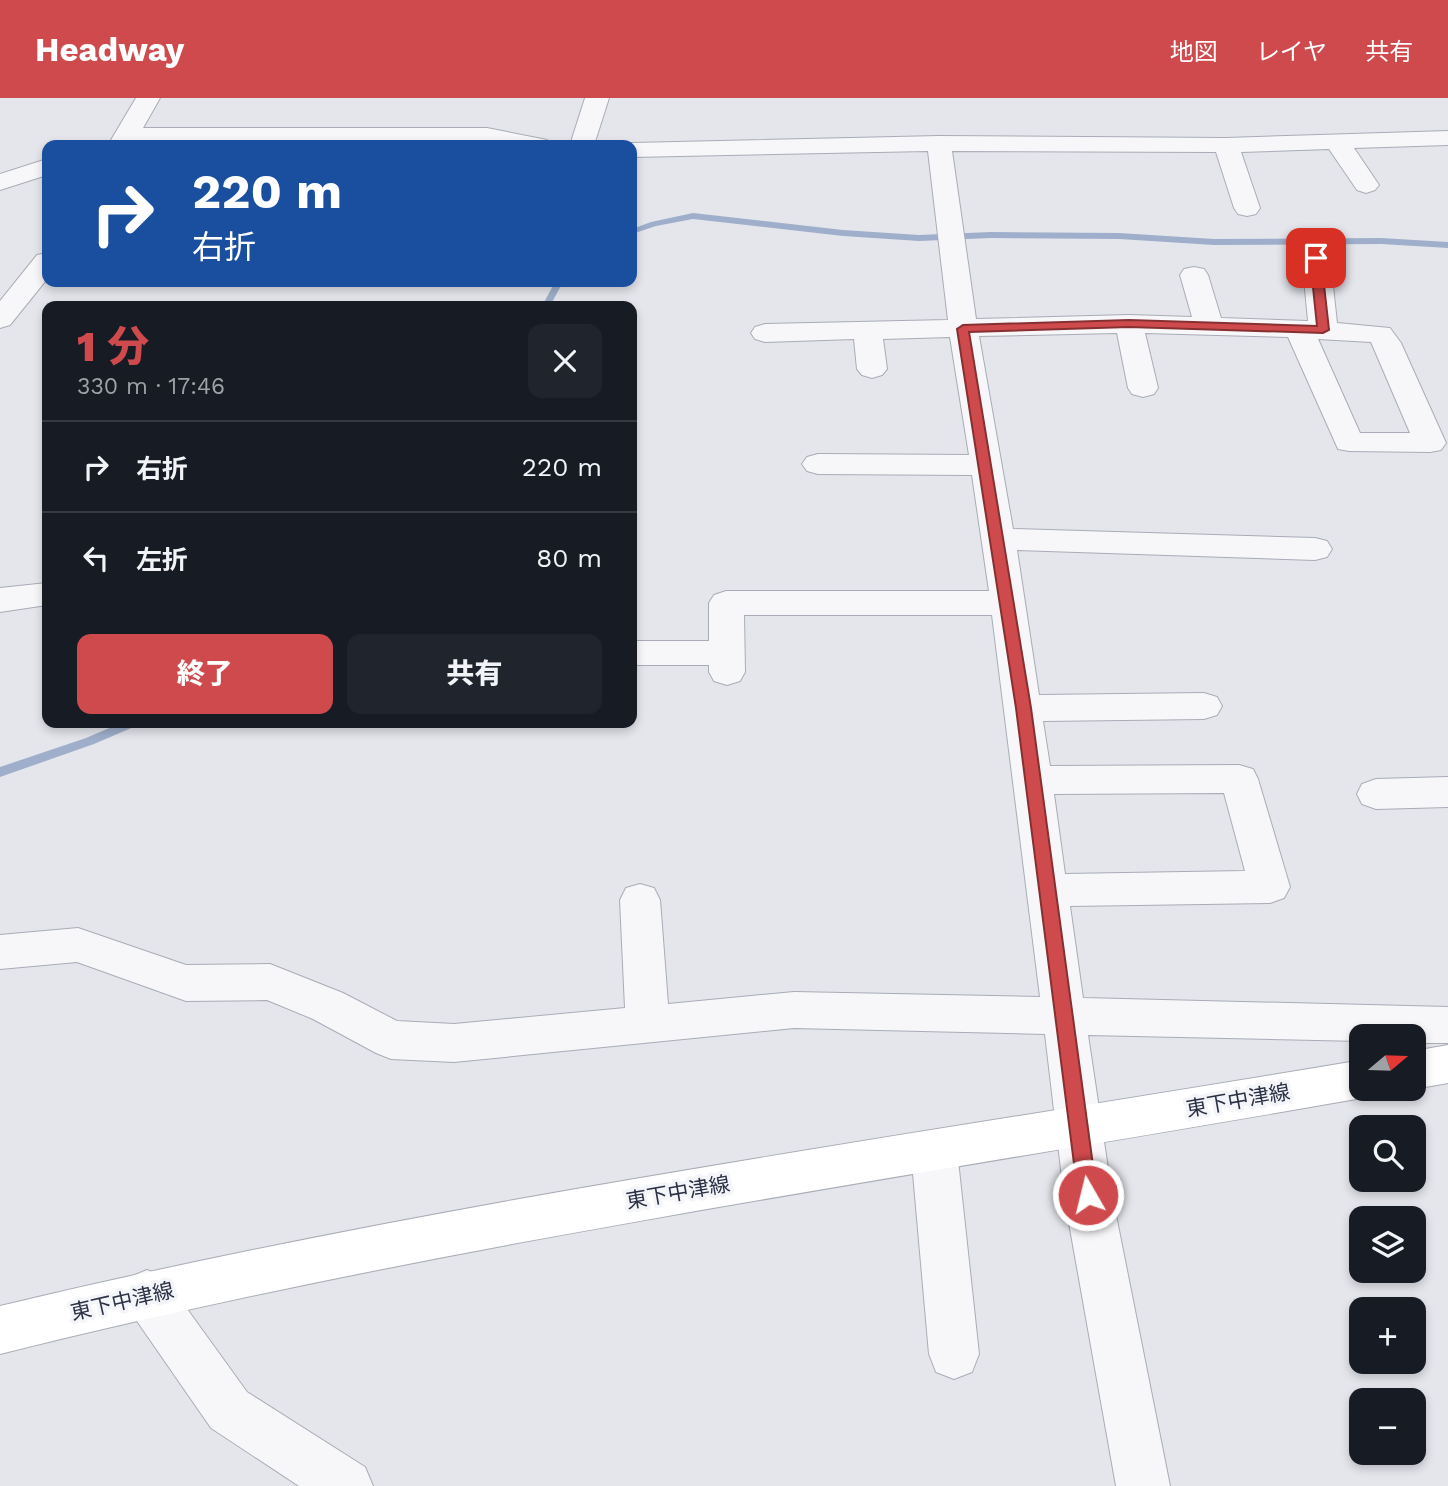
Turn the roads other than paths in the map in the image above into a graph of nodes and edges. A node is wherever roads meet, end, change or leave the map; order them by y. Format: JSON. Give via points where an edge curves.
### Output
{"nodes":[{"id":1,"x":148,"y":98,"type":"edge"},
{"id":2,"x":597,"y":98,"type":"edge"},
{"id":3,"x":1448,"y":138,"type":"edge"},
{"id":4,"x":121,"y":140,"type":"edge"},
{"id":5,"x":225,"y":140,"type":"edge"},
{"id":6,"x":510,"y":140,"type":"edge"},
{"id":7,"x":584,"y":140,"type":"edge"},
{"id":8,"x":1337,"y":142,"type":"junction"},
{"id":9,"x":939,"y":143,"type":"junction"},
{"id":10,"x":1226,"y":145,"type":"junction"},
{"id":11,"x":637,"y":150,"type":"edge"},
{"id":12,"x":42,"y":169,"type":"edge"},
{"id":13,"x":0,"y":182,"type":"edge"},
{"id":14,"x":1366,"y":185,"type":"dead end"},
{"id":15,"x":1247,"y":208,"type":"dead end"},
{"id":16,"x":1316,"y":258,"type":"dead end"},
{"id":17,"x":42,"y":267,"type":"edge"},
{"id":18,"x":1194,"y":275,"type":"dead end"},
{"id":19,"x":0,"y":319,"type":"edge"},
{"id":20,"x":1129,"y":324,"type":"junction"},
{"id":21,"x":1209,"y":326,"type":"junction"},
{"id":22,"x":963,"y":329,"type":"junction"},
{"id":23,"x":1311,"y":329,"type":"junction"},
{"id":24,"x":868,"y":331,"type":"junction"},
{"id":25,"x":765,"y":333,"type":"dead end"},
{"id":26,"x":872,"y":369,"type":"dead end"},
{"id":27,"x":1143,"y":388,"type":"dead end"},
{"id":28,"x":818,"y":464,"type":"dead end"},
{"id":29,"x":984,"y":465,"type":"junction"},
{"id":30,"x":998,"y":539,"type":"junction"},
{"id":31,"x":1315,"y":549,"type":"dead end"},
{"id":32,"x":42,"y":595,"type":"edge"},
{"id":33,"x":0,"y":600,"type":"edge"},
{"id":34,"x":1007,"y":603,"type":"junction"},
{"id":35,"x":637,"y":653,"type":"edge"},
{"id":36,"x":1204,"y":706,"type":"dead end"},
{"id":37,"x":1023,"y":708,"type":"junction"},
{"id":38,"x":1033,"y":780,"type":"junction"},
{"id":39,"x":1448,"y":792,"type":"edge"},
{"id":40,"x":1376,"y":794,"type":"dead end"},
{"id":41,"x":1047,"y":890,"type":"junction"},
{"id":42,"x":640,"y":900,"type":"dead end"},
{"id":43,"x":0,"y":952,"type":"edge"},
{"id":44,"x":1063,"y":1017,"type":"junction"},
{"id":45,"x":648,"y":1024,"type":"junction"},
{"id":46,"x":1448,"y":1025,"type":"edge"},
{"id":47,"x":1448,"y":1064,"type":"edge"},
{"id":48,"x":1426,"y":1068,"type":"edge"},
{"id":49,"x":1349,"y":1081,"type":"edge"},
{"id":50,"x":1078,"y":1128,"type":"junction"},
{"id":51,"x":934,"y":1151,"type":"junction"},
{"id":52,"x":148,"y":1294,"type":"junction"},
{"id":53,"x":0,"y":1330,"type":"edge"},
{"id":54,"x":954,"y":1354,"type":"dead end"},
{"id":55,"x":346,"y":1486,"type":"edge"},
{"id":56,"x":1143,"y":1486,"type":"edge"}],
"edges":[{"from":1,"to":4,"type":"street"},
{"from":2,"to":7,"type":"street"},
{"from":3,"to":8,"type":"street"},
{"from":5,"to":6,"type":"street","via":[[487,135]]},
{"from":8,"to":10,"type":"street"},
{"from":8,"to":14,"type":"street"},
{"from":9,"to":10,"type":"street"},
{"from":9,"to":11,"type":"street"},
{"from":9,"to":22,"type":"street"},
{"from":10,"to":15,"type":"street"},
{"from":12,"to":13,"type":"street"},
{"from":16,"to":23,"type":"street"},
{"from":17,"to":19,"type":"street"},
{"from":18,"to":21,"type":"street"},
{"from":20,"to":21,"type":"street"},
{"from":20,"to":22,"type":"street"},
{"from":20,"to":27,"type":"street"},
{"from":21,"to":23,"type":"street"},
{"from":22,"to":24,"type":"street"},
{"from":22,"to":29,"type":"street"},
{"from":23,"to":23,"type":"street","via":[[1380,334],[1430,443],[1349,442]]},
{"from":24,"to":25,"type":"street"},
{"from":24,"to":26,"type":"street"},
{"from":28,"to":29,"type":"street"},
{"from":29,"to":30,"type":"street"},
{"from":30,"to":31,"type":"street"},
{"from":30,"to":34,"type":"street"},
{"from":32,"to":33,"type":"street"},
{"from":34,"to":35,"type":"street","via":[[726,603],[727,662]]},
{"from":34,"to":37,"type":"street"},
{"from":36,"to":37,"type":"street"},
{"from":37,"to":38,"type":"street"},
{"from":38,"to":41,"type":"street"},
{"from":38,"to":41,"type":"street","via":[[1239,779],[1270,887]]},
{"from":39,"to":40,"type":"street"},
{"from":41,"to":44,"type":"street"},
{"from":42,"to":45,"type":"street"},
{"from":43,"to":45,"type":"street","via":[[78,945],[186,983],[270,982],[391,1040],[454,1044]]},
{"from":44,"to":45,"type":"street","via":[[794,1010]]},
{"from":44,"to":46,"type":"street"},
{"from":44,"to":50,"type":"street"},
{"from":47,"to":48,"type":"main road"},
{"from":49,"to":50,"type":"main road","name":"東下中津線"},
{"from":50,"to":51,"type":"main road","name":"東下中津線"},
{"from":50,"to":56,"type":"street"},
{"from":51,"to":52,"type":"main road","name":"東下中津線","via":[[666,1193]]},
{"from":51,"to":54,"type":"street"},
{"from":52,"to":53,"type":"main road","name":"東下中津線"},
{"from":52,"to":55,"type":"street","via":[[229,1409]]}]}
